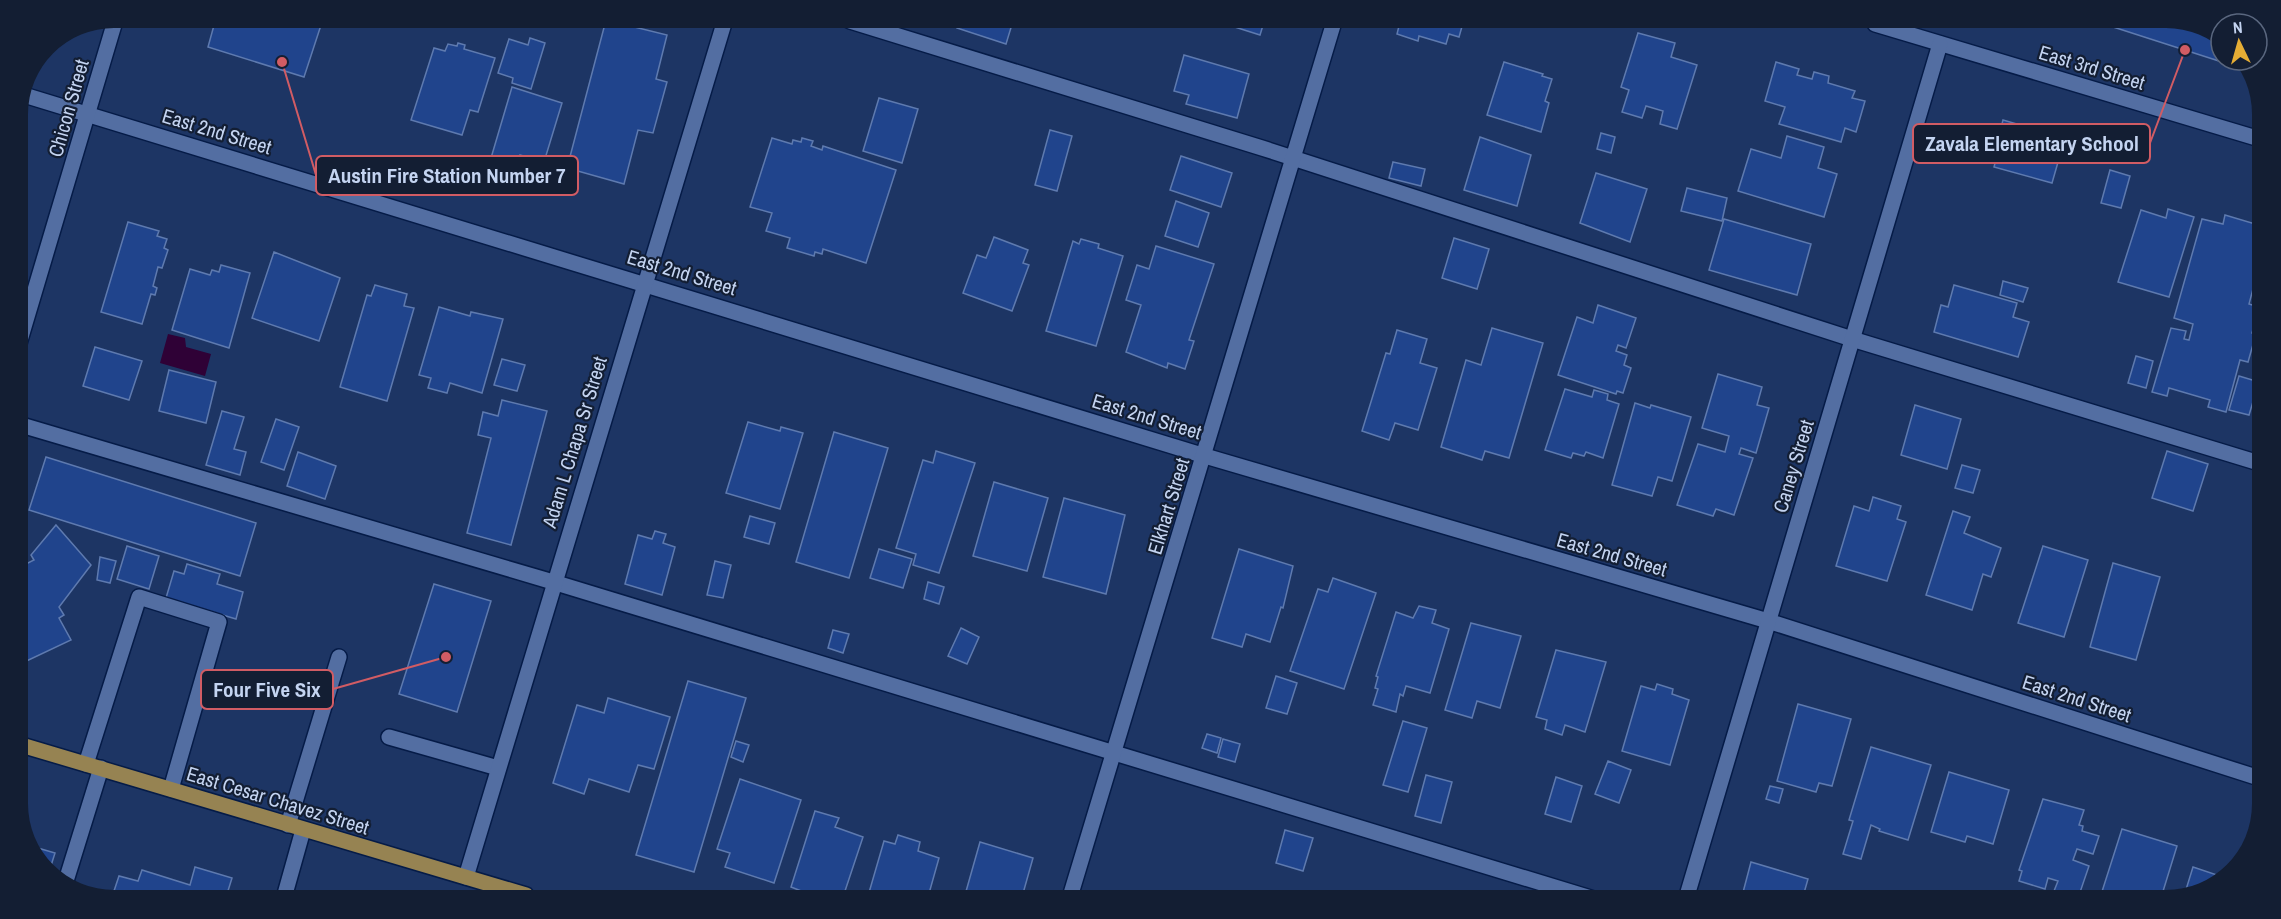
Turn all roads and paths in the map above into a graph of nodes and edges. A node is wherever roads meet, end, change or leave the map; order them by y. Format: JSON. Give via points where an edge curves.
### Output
{"nodes":[{"id":1,"x":114,"y":28,"type":"edge"},
{"id":2,"x":723,"y":28,"type":"edge"},
{"id":3,"x":873,"y":28,"type":"edge"},
{"id":4,"x":1332,"y":28,"type":"edge"},
{"id":5,"x":1888,"y":28,"type":"edge"},
{"id":6,"x":1940,"y":44,"type":"junction"},
{"id":7,"x":30,"y":97,"type":"edge"},
{"id":8,"x":88,"y":114,"type":"junction"},
{"id":9,"x":2252,"y":137,"type":"edge"},
{"id":10,"x":1293,"y":158,"type":"junction"},
{"id":11,"x":645,"y":283,"type":"junction"},
{"id":12,"x":29,"y":310,"type":"edge"},
{"id":13,"x":1852,"y":339,"type":"junction"},
{"id":14,"x":29,"y":427,"type":"edge"},
{"id":15,"x":1205,"y":456,"type":"junction"},
{"id":16,"x":2252,"y":461,"type":"edge"},
{"id":17,"x":553,"y":582,"type":"junction"},
{"id":18,"x":1768,"y":621,"type":"junction"},
{"id":19,"x":339,"y":657,"type":"dead end"},
{"id":20,"x":389,"y":737,"type":"dead end"},
{"id":21,"x":29,"y":747,"type":"edge"},
{"id":22,"x":1114,"y":752,"type":"junction"},
{"id":23,"x":94,"y":766,"type":"junction"},
{"id":24,"x":498,"y":768,"type":"junction"},
{"id":25,"x":2252,"y":776,"type":"edge"},
{"id":26,"x":171,"y":789,"type":"junction"},
{"id":27,"x":288,"y":825,"type":"junction"},
{"id":28,"x":303,"y":830,"type":"junction"},
{"id":29,"x":67,"y":876,"type":"edge"},
{"id":30,"x":466,"y":876,"type":"junction"},
{"id":31,"x":286,"y":890,"type":"edge"},
{"id":32,"x":510,"y":890,"type":"edge"},
{"id":33,"x":1072,"y":890,"type":"edge"},
{"id":34,"x":1565,"y":890,"type":"edge"},
{"id":35,"x":1689,"y":890,"type":"edge"}],
"edges":[{"from":1,"to":8,"type":"street","name":"Chicon Street"},
{"from":2,"to":11,"type":"street","name":"Adam L Chapa Sr Street"},
{"from":3,"to":10,"type":"street"},
{"from":4,"to":10,"type":"street","name":"Elkhart Street"},
{"from":5,"to":6,"type":"street","name":"East 3rd Street"},
{"from":6,"to":9,"type":"street","name":"East 3rd Street"},
{"from":6,"to":13,"type":"street","name":"Caney Street"},
{"from":7,"to":8,"type":"street","name":"East 2nd Street"},
{"from":8,"to":11,"type":"street","name":"East 2nd Street"},
{"from":8,"to":12,"type":"street","name":"Chicon Street"},
{"from":10,"to":13,"type":"street"},
{"from":10,"to":15,"type":"street","name":"Elkhart Street"},
{"from":11,"to":15,"type":"street","name":"East 2nd Street"},
{"from":11,"to":17,"type":"street","name":"Adam L Chapa Sr Street"},
{"from":13,"to":16,"type":"street"},
{"from":13,"to":18,"type":"street","name":"Caney Street"},
{"from":14,"to":17,"type":"street"},
{"from":15,"to":18,"type":"street","name":"East 2nd Street"},
{"from":15,"to":22,"type":"street","name":"Elkhart Street"},
{"from":17,"to":22,"type":"street"},
{"from":17,"to":24,"type":"street","name":"Adam L Chapa Sr Street"},
{"from":18,"to":25,"type":"street","name":"East 2nd Street"},
{"from":18,"to":35,"type":"street","name":"Caney Street"},
{"from":19,"to":27,"type":"street"},
{"from":20,"to":24,"type":"street"},
{"from":21,"to":23,"type":"main road","name":"East Cesar Chavez Street"},
{"from":22,"to":33,"type":"street","name":"Elkhart Street"},
{"from":22,"to":34,"type":"street"},
{"from":23,"to":26,"type":"main road","name":"East Cesar Chavez Street"},
{"from":23,"to":26,"type":"street","via":[[139,597],[219,622]]},
{"from":23,"to":29,"type":"street"},
{"from":24,"to":30,"type":"street","name":"Adam L Chapa Sr Street"},
{"from":26,"to":27,"type":"main road","name":"East Cesar Chavez Street"},
{"from":27,"to":28,"type":"main road","name":"East Cesar Chavez Street"},
{"from":28,"to":30,"type":"main road","name":"East Cesar Chavez Street"},
{"from":28,"to":31,"type":"street"},
{"from":30,"to":32,"type":"main road","name":"East Cesar Chavez Street"}]}
